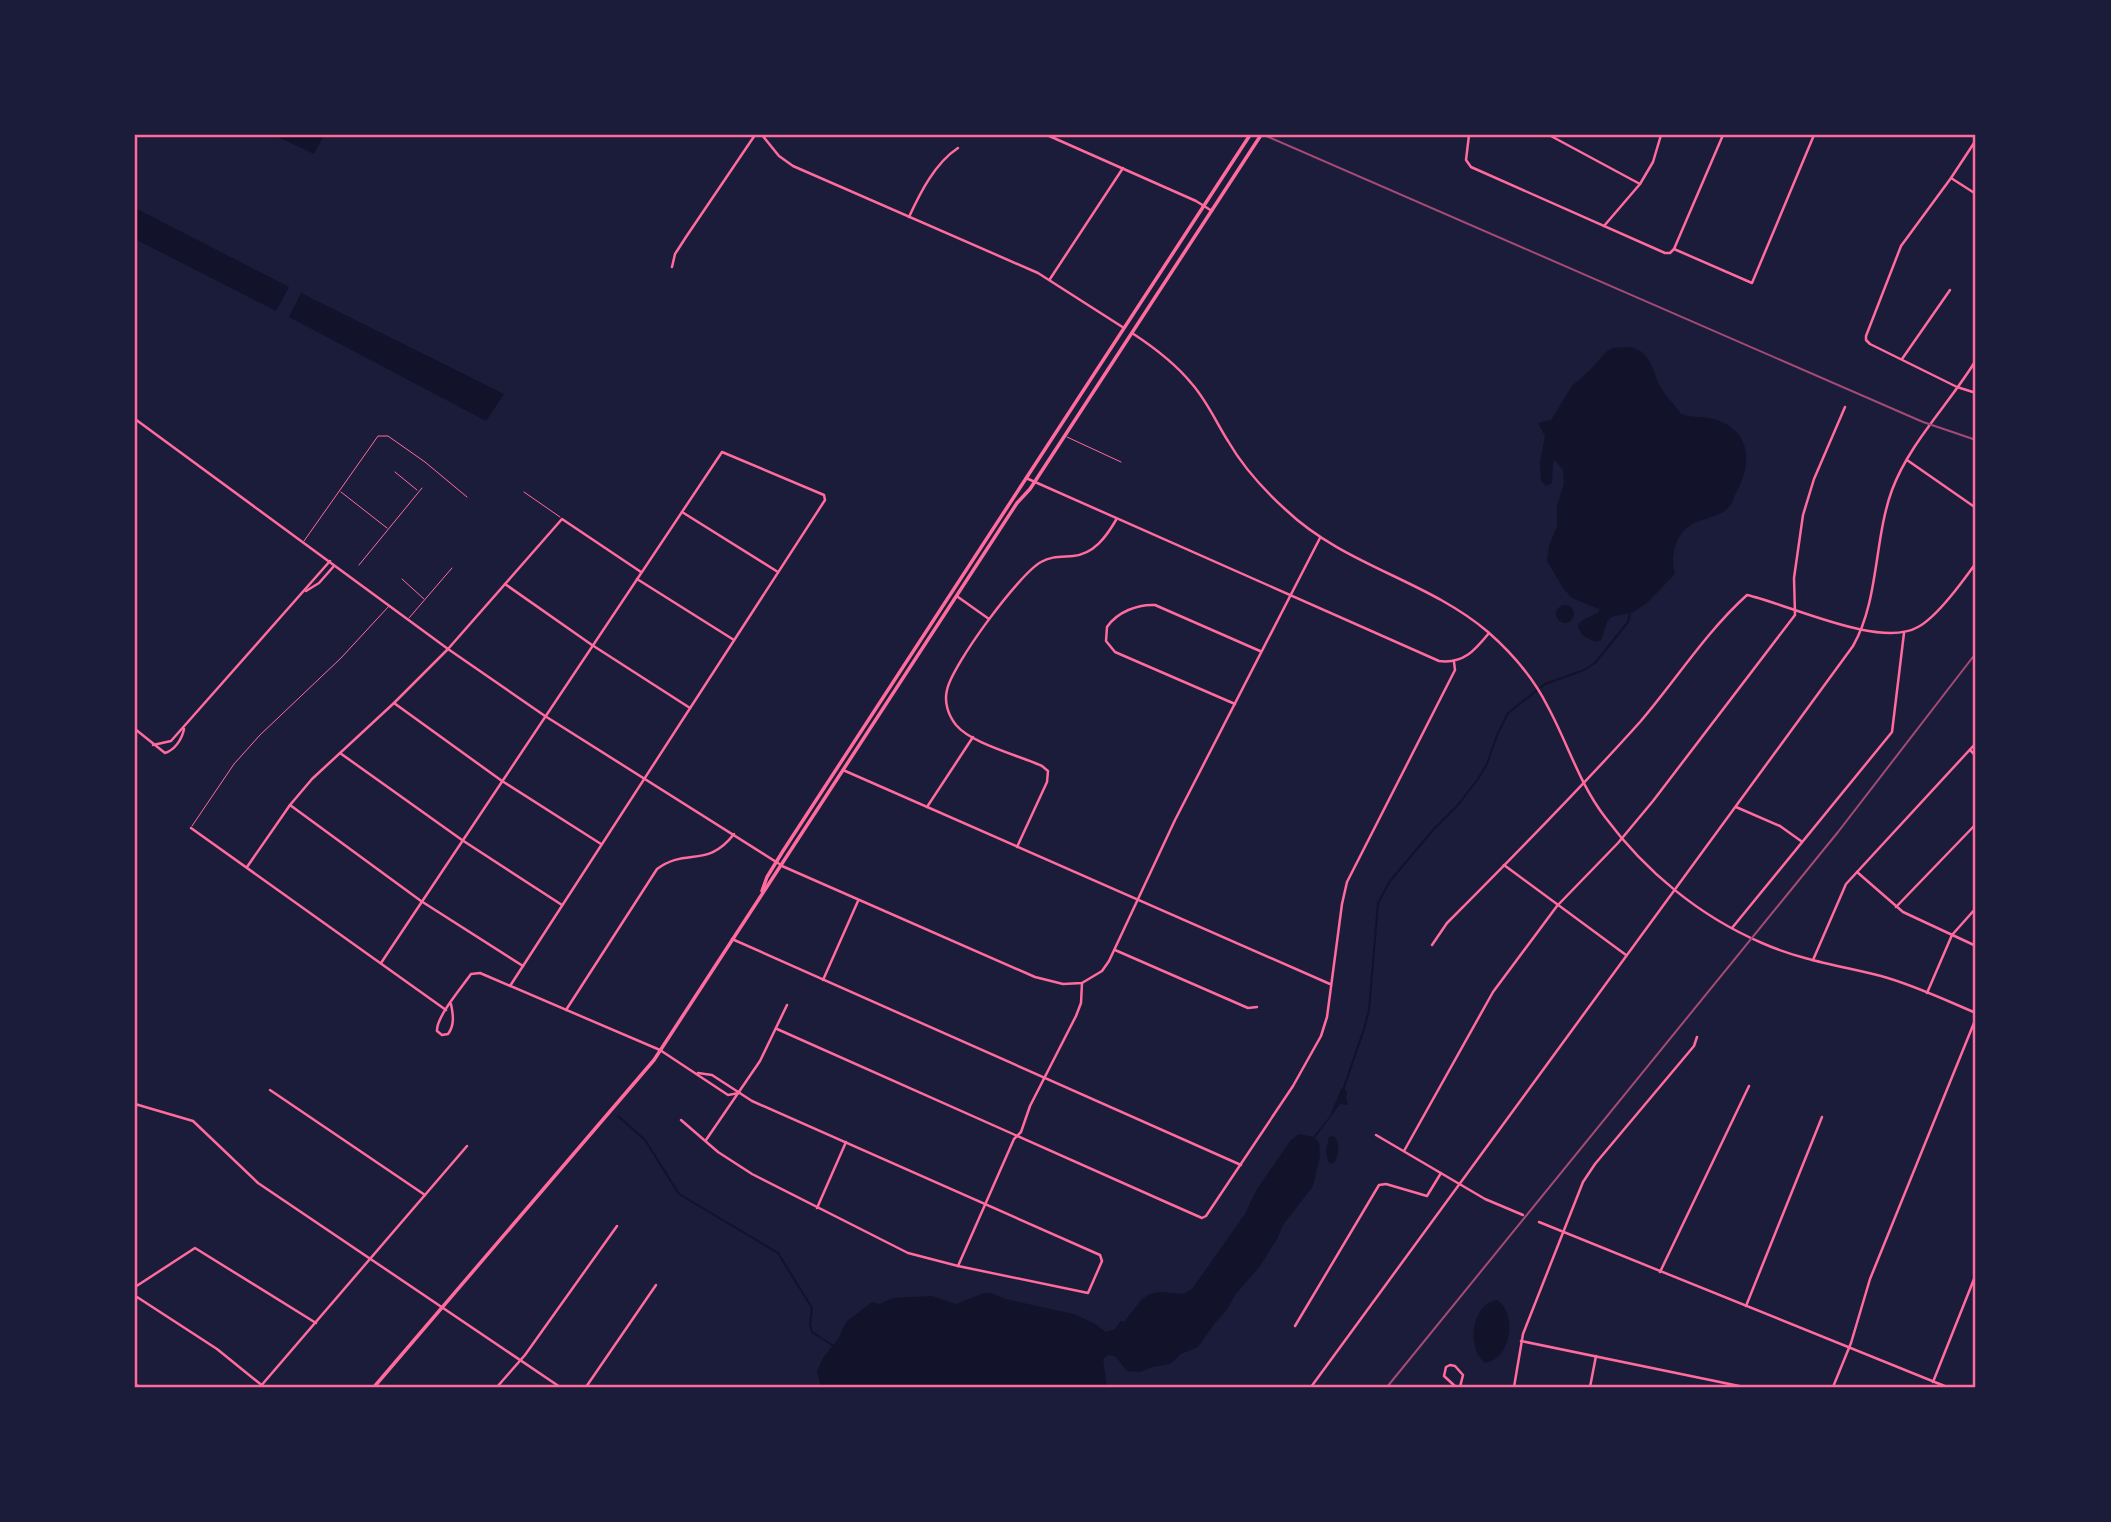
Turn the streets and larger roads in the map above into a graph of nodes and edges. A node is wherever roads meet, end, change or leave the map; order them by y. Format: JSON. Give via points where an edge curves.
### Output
{"nodes":[{"id":1,"x":755,"y":135,"type":"edge"},
{"id":2,"x":762,"y":135,"type":"edge"},
{"id":3,"x":1047,"y":135,"type":"edge"},
{"id":4,"x":1250,"y":135,"type":"edge"},
{"id":5,"x":1261,"y":135,"type":"edge"},
{"id":6,"x":1469,"y":135,"type":"edge"},
{"id":7,"x":1549,"y":135,"type":"edge"},
{"id":8,"x":1661,"y":135,"type":"edge"},
{"id":9,"x":1723,"y":135,"type":"edge"},
{"id":10,"x":1814,"y":135,"type":"edge"},
{"id":11,"x":1976,"y":140,"type":"edge"},
{"id":12,"x":958,"y":148,"type":"dead end"},
{"id":13,"x":1123,"y":168,"type":"junction"},
{"id":14,"x":1951,"y":178,"type":"junction"},
{"id":15,"x":1640,"y":184,"type":"junction"},
{"id":16,"x":1976,"y":194,"type":"edge"},
{"id":17,"x":1204,"y":206,"type":"junction"},
{"id":18,"x":1212,"y":211,"type":"junction"},
{"id":19,"x":909,"y":216,"type":"junction"},
{"id":20,"x":1604,"y":226,"type":"junction"},
{"id":21,"x":1674,"y":249,"type":"junction"},
{"id":22,"x":673,"y":267,"type":"dead end"},
{"id":23,"x":1050,"y":279,"type":"junction"},
{"id":24,"x":1950,"y":290,"type":"dead end"},
{"id":25,"x":1124,"y":328,"type":"junction"},
{"id":26,"x":1132,"y":333,"type":"junction"},
{"id":27,"x":1902,"y":359,"type":"junction"},
{"id":28,"x":1976,"y":360,"type":"edge"},
{"id":29,"x":1957,"y":387,"type":"junction"},
{"id":30,"x":1976,"y":393,"type":"edge"},
{"id":31,"x":1845,"y":407,"type":"dead end"},
{"id":32,"x":135,"y":419,"type":"edge"},
{"id":33,"x":1907,"y":460,"type":"junction"},
{"id":34,"x":1026,"y":478,"type":"junction"},
{"id":35,"x":1034,"y":483,"type":"junction"},
{"id":36,"x":1976,"y":508,"type":"edge"},
{"id":37,"x":682,"y":512,"type":"junction"},
{"id":38,"x":1116,"y":519,"type":"junction"},
{"id":39,"x":1320,"y":538,"type":"junction"},
{"id":40,"x":330,"y":561,"type":"junction"},
{"id":41,"x":1976,"y":564,"type":"edge"},
{"id":42,"x":335,"y":565,"type":"junction"},
{"id":43,"x":641,"y":572,"type":"junction"},
{"id":44,"x":778,"y":572,"type":"junction"},
{"id":45,"x":637,"y":579,"type":"junction"},
{"id":46,"x":505,"y":584,"type":"junction"},
{"id":47,"x":303,"y":592,"type":"junction"},
{"id":48,"x":951,"y":593,"type":"junction"},
{"id":49,"x":957,"y":596,"type":"junction"},
{"id":50,"x":1289,"y":596,"type":"junction"},
{"id":51,"x":1796,"y":611,"type":"junction"},
{"id":52,"x":989,"y":619,"type":"junction"},
{"id":53,"x":1862,"y":628,"type":"junction"},
{"id":54,"x":1489,"y":633,"type":"junction"},
{"id":55,"x":1904,"y":633,"type":"junction"},
{"id":56,"x":734,"y":640,"type":"junction"},
{"id":57,"x":592,"y":645,"type":"junction"},
{"id":58,"x":448,"y":649,"type":"junction"},
{"id":59,"x":1261,"y":651,"type":"junction"},
{"id":60,"x":1454,"y":662,"type":"junction"},
{"id":61,"x":394,"y":703,"type":"junction"},
{"id":62,"x":1235,"y":704,"type":"junction"},
{"id":63,"x":690,"y":708,"type":"junction"},
{"id":64,"x":545,"y":716,"type":"junction"},
{"id":65,"x":185,"y":725,"type":"junction"},
{"id":66,"x":135,"y":729,"type":"edge"},
{"id":67,"x":973,"y":737,"type":"junction"},
{"id":68,"x":1976,"y":743,"type":"edge"},
{"id":69,"x":153,"y":745,"type":"junction"},
{"id":70,"x":1970,"y":750,"type":"junction"},
{"id":71,"x":340,"y":753,"type":"junction"},
{"id":72,"x":1976,"y":756,"type":"edge"},
{"id":73,"x":838,"y":766,"type":"junction"},
{"id":74,"x":843,"y":770,"type":"junction"},
{"id":75,"x":644,"y":778,"type":"junction"},
{"id":76,"x":502,"y":780,"type":"junction"},
{"id":77,"x":1583,"y":784,"type":"junction"},
{"id":78,"x":290,"y":804,"type":"junction"},
{"id":79,"x":927,"y":807,"type":"junction"},
{"id":80,"x":1736,"y":807,"type":"junction"},
{"id":81,"x":1976,"y":824,"type":"edge"},
{"id":82,"x":191,"y":828,"type":"road end"},
{"id":83,"x":734,"y":834,"type":"junction"},
{"id":84,"x":1622,"y":839,"type":"junction"},
{"id":85,"x":462,"y":840,"type":"junction"},
{"id":86,"x":1801,"y":841,"type":"junction"},
{"id":87,"x":601,"y":844,"type":"junction"},
{"id":88,"x":1017,"y":847,"type":"junction"},
{"id":89,"x":776,"y":862,"type":"junction"},
{"id":90,"x":781,"y":865,"type":"junction"},
{"id":91,"x":1504,"y":865,"type":"junction"},
{"id":92,"x":247,"y":867,"type":"junction"},
{"id":93,"x":1857,"y":872,"type":"junction"},
{"id":94,"x":1675,"y":890,"type":"junction"},
{"id":95,"x":760,"y":896,"type":"junction"},
{"id":96,"x":1138,"y":899,"type":"junction"},
{"id":97,"x":421,"y":901,"type":"junction"},
{"id":98,"x":858,"y":901,"type":"junction"},
{"id":99,"x":562,"y":905,"type":"junction"},
{"id":100,"x":1557,"y":906,"type":"junction"},
{"id":101,"x":1896,"y":907,"type":"junction"},
{"id":102,"x":1976,"y":908,"type":"edge"},
{"id":103,"x":1732,"y":928,"type":"junction"},
{"id":104,"x":1952,"y":935,"type":"junction"},
{"id":105,"x":732,"y":939,"type":"junction"},
{"id":106,"x":1432,"y":945,"type":"dead end"},
{"id":107,"x":1976,"y":946,"type":"edge"},
{"id":108,"x":1115,"y":950,"type":"junction"},
{"id":109,"x":1626,"y":955,"type":"junction"},
{"id":110,"x":1813,"y":960,"type":"junction"},
{"id":111,"x":381,"y":963,"type":"junction"},
{"id":112,"x":523,"y":966,"type":"junction"},
{"id":113,"x":823,"y":979,"type":"junction"},
{"id":114,"x":1082,"y":983,"type":"junction"},
{"id":115,"x":1331,"y":984,"type":"junction"},
{"id":116,"x":510,"y":986,"type":"junction"},
{"id":117,"x":1927,"y":993,"type":"junction"},
{"id":118,"x":451,"y":1004,"type":"junction"},
{"id":119,"x":787,"y":1006,"type":"dead end"},
{"id":120,"x":1257,"y":1007,"type":"dead end"},
{"id":121,"x":446,"y":1010,"type":"junction"},
{"id":122,"x":566,"y":1010,"type":"junction"},
{"id":123,"x":1976,"y":1013,"type":"edge"},
{"id":124,"x":1976,"y":1018,"type":"edge"},
{"id":125,"x":777,"y":1029,"type":"junction"},
{"id":126,"x":1697,"y":1037,"type":"dead end"},
{"id":127,"x":660,"y":1050,"type":"junction"},
{"id":128,"x":698,"y":1073,"type":"junction"},
{"id":129,"x":1044,"y":1078,"type":"junction"},
{"id":130,"x":1749,"y":1086,"type":"dead end"},
{"id":131,"x":270,"y":1090,"type":"dead end"},
{"id":132,"x":739,"y":1093,"type":"junction"},
{"id":133,"x":135,"y":1104,"type":"edge"},
{"id":134,"x":1822,"y":1117,"type":"dead end"},
{"id":135,"x":681,"y":1120,"type":"dead end"},
{"id":136,"x":1376,"y":1135,"type":"dead end"},
{"id":137,"x":1017,"y":1136,"type":"junction"},
{"id":138,"x":706,"y":1141,"type":"junction"},
{"id":139,"x":846,"y":1142,"type":"junction"},
{"id":140,"x":467,"y":1146,"type":"dead end"},
{"id":141,"x":1404,"y":1151,"type":"junction"},
{"id":142,"x":1241,"y":1165,"type":"junction"},
{"id":143,"x":1441,"y":1173,"type":"junction"},
{"id":144,"x":1460,"y":1184,"type":"junction"},
{"id":145,"x":425,"y":1195,"type":"junction"},
{"id":146,"x":985,"y":1203,"type":"junction"},
{"id":147,"x":817,"y":1208,"type":"junction"},
{"id":148,"x":1523,"y":1215,"type":"dead end"},
{"id":149,"x":1539,"y":1222,"type":"dead end"},
{"id":150,"x":617,"y":1226,"type":"dead end"},
{"id":151,"x":1562,"y":1233,"type":"junction"},
{"id":152,"x":372,"y":1259,"type":"junction"},
{"id":153,"x":958,"y":1266,"type":"junction"},
{"id":154,"x":1660,"y":1272,"type":"junction"},
{"id":155,"x":1976,"y":1273,"type":"edge"},
{"id":156,"x":656,"y":1285,"type":"dead end"},
{"id":157,"x":135,"y":1287,"type":"edge"},
{"id":158,"x":136,"y":1297,"type":"edge"},
{"id":159,"x":443,"y":1307,"type":"junction"},
{"id":160,"x":1746,"y":1307,"type":"junction"},
{"id":161,"x":316,"y":1323,"type":"junction"},
{"id":162,"x":1295,"y":1326,"type":"dead end"},
{"id":163,"x":1521,"y":1341,"type":"junction"},
{"id":164,"x":1849,"y":1347,"type":"junction"},
{"id":165,"x":1596,"y":1356,"type":"junction"},
{"id":166,"x":521,"y":1360,"type":"junction"},
{"id":167,"x":1933,"y":1382,"type":"junction"},
{"id":168,"x":135,"y":1385,"type":"edge"},
{"id":169,"x":262,"y":1386,"type":"edge"},
{"id":170,"x":141,"y":1387,"type":"edge"},
{"id":171,"x":373,"y":1387,"type":"edge"},
{"id":172,"x":497,"y":1387,"type":"edge"},
{"id":173,"x":560,"y":1387,"type":"edge"},
{"id":174,"x":586,"y":1387,"type":"edge"},
{"id":175,"x":1311,"y":1387,"type":"edge"},
{"id":176,"x":1458,"y":1387,"type":"edge"},
{"id":177,"x":1514,"y":1387,"type":"edge"},
{"id":178,"x":1590,"y":1387,"type":"edge"},
{"id":179,"x":1744,"y":1387,"type":"edge"},
{"id":180,"x":1833,"y":1387,"type":"edge"},
{"id":181,"x":1944,"y":1387,"type":"edge"}],
"edges":[{"from":1,"to":22,"type":"street","via":[[675,254]]},
{"from":2,"to":19,"type":"street","via":[[793,166]]},
{"from":3,"to":13,"type":"street"},
{"from":4,"to":17,"type":"main road"},
{"from":5,"to":18,"type":"main road"},
{"from":6,"to":20,"type":"street","via":[[1468,165]]},
{"from":7,"to":15,"type":"street"},
{"from":8,"to":15,"type":"street"},
{"from":9,"to":21,"type":"street"},
{"from":10,"to":21,"type":"street","via":[[1752,283]]},
{"from":11,"to":14,"type":"street"},
{"from":12,"to":19,"type":"street","via":[[937,169]]},
{"from":13,"to":17,"type":"street"},
{"from":13,"to":23,"type":"street"},
{"from":14,"to":16,"type":"street"},
{"from":14,"to":27,"type":"street","via":[[1901,246],[1866,340]]},
{"from":15,"to":20,"type":"street"},
{"from":17,"to":18,"type":"street"},
{"from":17,"to":25,"type":"main road"},
{"from":18,"to":26,"type":"main road"},
{"from":19,"to":23,"type":"street"},
{"from":20,"to":21,"type":"street","via":[[1665,253]]},
{"from":23,"to":25,"type":"street"},
{"from":24,"to":27,"type":"street"},
{"from":25,"to":26,"type":"main road"},
{"from":25,"to":34,"type":"main road"},
{"from":26,"to":35,"type":"main road"},
{"from":26,"to":39,"type":"street","via":[[1178,368],[1255,478]]},
{"from":27,"to":29,"type":"street"},
{"from":28,"to":29,"type":"street"},
{"from":29,"to":30,"type":"street"},
{"from":29,"to":33,"type":"street"},
{"from":31,"to":51,"type":"street","via":[[1803,515],[1794,578]]},
{"from":32,"to":40,"type":"street"},
{"from":33,"to":36,"type":"street"},
{"from":33,"to":53,"type":"street","via":[[1888,505]]},
{"from":34,"to":35,"type":"street"},
{"from":34,"to":48,"type":"main road"},
{"from":35,"to":38,"type":"street"},
{"from":35,"to":49,"type":"main road"},
{"from":37,"to":43,"type":"street"},
{"from":37,"to":44,"type":"street"},
{"from":37,"to":44,"type":"street","via":[[722,452],[826,497]]},
{"from":38,"to":50,"type":"street"},
{"from":38,"to":52,"type":"street","via":[[1094,549],[1048,559],[1032,568]]},
{"from":39,"to":50,"type":"street"},
{"from":39,"to":54,"type":"street","via":[[1442,599]]},
{"from":40,"to":42,"type":"street"},
{"from":40,"to":47,"type":"street"},
{"from":41,"to":55,"type":"street","via":[[1924,623]]},
{"from":42,"to":47,"type":"street"},
{"from":42,"to":58,"type":"street"},
{"from":43,"to":45,"type":"street"},
{"from":43,"to":46,"type":"street","via":[[562,519]]},
{"from":44,"to":56,"type":"street"},
{"from":45,"to":56,"type":"street"},
{"from":45,"to":57,"type":"street"},
{"from":46,"to":57,"type":"street"},
{"from":46,"to":58,"type":"street"},
{"from":47,"to":65,"type":"street"},
{"from":48,"to":49,"type":"main road"},
{"from":48,"to":73,"type":"main road"},
{"from":49,"to":52,"type":"street"},
{"from":49,"to":74,"type":"main road"},
{"from":50,"to":59,"type":"street"},
{"from":50,"to":60,"type":"street","via":[[1440,662]]},
{"from":51,"to":53,"type":"street"},
{"from":51,"to":77,"type":"street","via":[[1747,595]]},
{"from":51,"to":84,"type":"street"},
{"from":52,"to":67,"type":"street","via":[[946,693],[950,715]]},
{"from":53,"to":55,"type":"street"},
{"from":53,"to":80,"type":"street"},
{"from":54,"to":60,"type":"street","via":[[1472,652]]},
{"from":54,"to":77,"type":"street","via":[[1521,666],[1548,706]]},
{"from":55,"to":86,"type":"street","via":[[1892,733]]},
{"from":56,"to":63,"type":"street"},
{"from":57,"to":63,"type":"street"},
{"from":57,"to":64,"type":"street"},
{"from":58,"to":61,"type":"street"},
{"from":58,"to":64,"type":"street"},
{"from":59,"to":62,"type":"street"},
{"from":59,"to":62,"type":"street","via":[[1156,605],[1120,614],[1107,627],[1107,641],[1115,652]]},
{"from":60,"to":115,"type":"street","via":[[1455,670],[1350,875]]},
{"from":61,"to":71,"type":"street"},
{"from":61,"to":76,"type":"street"},
{"from":62,"to":96,"type":"street"},
{"from":63,"to":75,"type":"street"},
{"from":64,"to":75,"type":"street"},
{"from":64,"to":76,"type":"street"},
{"from":65,"to":69,"type":"street","via":[[171,741]]},
{"from":65,"to":69,"type":"street","via":[[182,738],[168,753]]},
{"from":66,"to":69,"type":"street"},
{"from":67,"to":79,"type":"street"},
{"from":67,"to":88,"type":"street","via":[[1048,771],[1048,782]]},
{"from":68,"to":70,"type":"street"},
{"from":70,"to":72,"type":"street"},
{"from":70,"to":93,"type":"street"},
{"from":71,"to":78,"type":"street"},
{"from":71,"to":85,"type":"street"},
{"from":73,"to":74,"type":"main road"},
{"from":73,"to":89,"type":"main road"},
{"from":74,"to":79,"type":"street"},
{"from":74,"to":90,"type":"main road"},
{"from":75,"to":83,"type":"street"},
{"from":75,"to":87,"type":"street"},
{"from":76,"to":85,"type":"street"},
{"from":76,"to":87,"type":"street"},
{"from":77,"to":84,"type":"street"},
{"from":77,"to":91,"type":"street"},
{"from":78,"to":92,"type":"street"},
{"from":78,"to":97,"type":"street"},
{"from":79,"to":88,"type":"street"},
{"from":80,"to":86,"type":"street"},
{"from":80,"to":94,"type":"street"},
{"from":81,"to":101,"type":"street"},
{"from":82,"to":92,"type":"street"},
{"from":83,"to":89,"type":"street"},
{"from":83,"to":122,"type":"street","via":[[718,852],[674,860],[657,869]]},
{"from":84,"to":94,"type":"street"},
{"from":84,"to":100,"type":"street"},
{"from":85,"to":97,"type":"street"},
{"from":85,"to":99,"type":"street"},
{"from":86,"to":103,"type":"street"},
{"from":87,"to":99,"type":"street"},
{"from":88,"to":96,"type":"street"},
{"from":89,"to":90,"type":"street"},
{"from":89,"to":95,"type":"main road"},
{"from":90,"to":95,"type":"main road"},
{"from":90,"to":98,"type":"street"},
{"from":91,"to":100,"type":"street"},
{"from":91,"to":106,"type":"street","via":[[1447,923]]},
{"from":92,"to":111,"type":"street"},
{"from":93,"to":101,"type":"street"},
{"from":93,"to":110,"type":"street","via":[[1841,893]]},
{"from":94,"to":103,"type":"street"},
{"from":94,"to":109,"type":"street"},
{"from":95,"to":105,"type":"main road"},
{"from":96,"to":108,"type":"street"},
{"from":96,"to":115,"type":"street"},
{"from":97,"to":111,"type":"street"},
{"from":97,"to":112,"type":"street"},
{"from":98,"to":113,"type":"street"},
{"from":98,"to":114,"type":"street","via":[[1035,977]]},
{"from":99,"to":112,"type":"street"},
{"from":100,"to":109,"type":"street"},
{"from":100,"to":141,"type":"street","via":[[1493,992]]},
{"from":101,"to":104,"type":"street"},
{"from":102,"to":104,"type":"street"},
{"from":103,"to":110,"type":"street","via":[[1760,943]]},
{"from":104,"to":107,"type":"street"},
{"from":104,"to":117,"type":"street"},
{"from":105,"to":113,"type":"street"},
{"from":105,"to":127,"type":"main road"},
{"from":108,"to":114,"type":"street","via":[[1102,971]]},
{"from":108,"to":120,"type":"street","via":[[1248,1008]]},
{"from":109,"to":144,"type":"street"},
{"from":110,"to":117,"type":"street"},
{"from":111,"to":121,"type":"street"},
{"from":112,"to":116,"type":"street"},
{"from":113,"to":129,"type":"street"},
{"from":114,"to":129,"type":"street","via":[[1076,1016]]},
{"from":115,"to":142,"type":"street","via":[[1327,1017],[1314,1051]]},
{"from":116,"to":118,"type":"street","via":[[471,974]]},
{"from":116,"to":122,"type":"street"},
{"from":117,"to":123,"type":"street"},
{"from":118,"to":121,"type":"street"},
{"from":118,"to":121,"type":"street","via":[[452,1030],[442,1035],[436,1026]]},
{"from":119,"to":125,"type":"street"},
{"from":122,"to":127,"type":"street"},
{"from":124,"to":164,"type":"street","via":[[1867,1287]]},
{"from":125,"to":132,"type":"street"},
{"from":125,"to":137,"type":"street"},
{"from":126,"to":151,"type":"street","via":[[1589,1172]]},
{"from":127,"to":128,"type":"street"},
{"from":127,"to":159,"type":"main road"},
{"from":128,"to":132,"type":"street","via":[[712,1075]]},
{"from":128,"to":132,"type":"street","via":[[728,1095]]},
{"from":129,"to":137,"type":"street"},
{"from":129,"to":142,"type":"street"},
{"from":130,"to":154,"type":"street"},
{"from":131,"to":145,"type":"street"},
{"from":132,"to":138,"type":"street"},
{"from":132,"to":139,"type":"street"},
{"from":133,"to":152,"type":"street","via":[[193,1121],[258,1183]]},
{"from":134,"to":160,"type":"street"},
{"from":135,"to":138,"type":"street"},
{"from":136,"to":141,"type":"street"},
{"from":137,"to":142,"type":"street","via":[[1202,1217]]},
{"from":137,"to":146,"type":"street"},
{"from":138,"to":147,"type":"street","via":[[752,1174]]},
{"from":139,"to":146,"type":"street"},
{"from":139,"to":147,"type":"street"},
{"from":140,"to":145,"type":"street"},
{"from":141,"to":143,"type":"street"},
{"from":143,"to":144,"type":"street"},
{"from":143,"to":162,"type":"street","via":[[1427,1196],[1379,1185]]},
{"from":144,"to":148,"type":"street"},
{"from":144,"to":175,"type":"street"},
{"from":145,"to":152,"type":"street"},
{"from":146,"to":153,"type":"street"},
{"from":146,"to":153,"type":"street","via":[[1102,1256],[1088,1293]]},
{"from":147,"to":153,"type":"street","via":[[908,1253]]},
{"from":149,"to":151,"type":"street"},
{"from":150,"to":166,"type":"street"},
{"from":151,"to":154,"type":"street"},
{"from":151,"to":163,"type":"street"},
{"from":152,"to":159,"type":"street"},
{"from":152,"to":161,"type":"street"},
{"from":154,"to":160,"type":"street"},
{"from":155,"to":167,"type":"street"},
{"from":156,"to":174,"type":"street"},
{"from":157,"to":161,"type":"street","via":[[195,1248]]},
{"from":158,"to":169,"type":"street","via":[[217,1349]]},
{"from":159,"to":166,"type":"street"},
{"from":159,"to":171,"type":"main road"},
{"from":160,"to":164,"type":"street"},
{"from":161,"to":169,"type":"street"},
{"from":163,"to":165,"type":"street"},
{"from":163,"to":177,"type":"street"},
{"from":164,"to":167,"type":"street"},
{"from":164,"to":180,"type":"street"},
{"from":165,"to":178,"type":"street"},
{"from":165,"to":179,"type":"street"},
{"from":166,"to":172,"type":"street"},
{"from":166,"to":173,"type":"street"},
{"from":167,"to":181,"type":"street"},
{"from":168,"to":170,"type":"street"},
{"from":176,"to":176,"type":"street","via":[[1463,1375],[1450,1365],[1444,1376]]}]}
